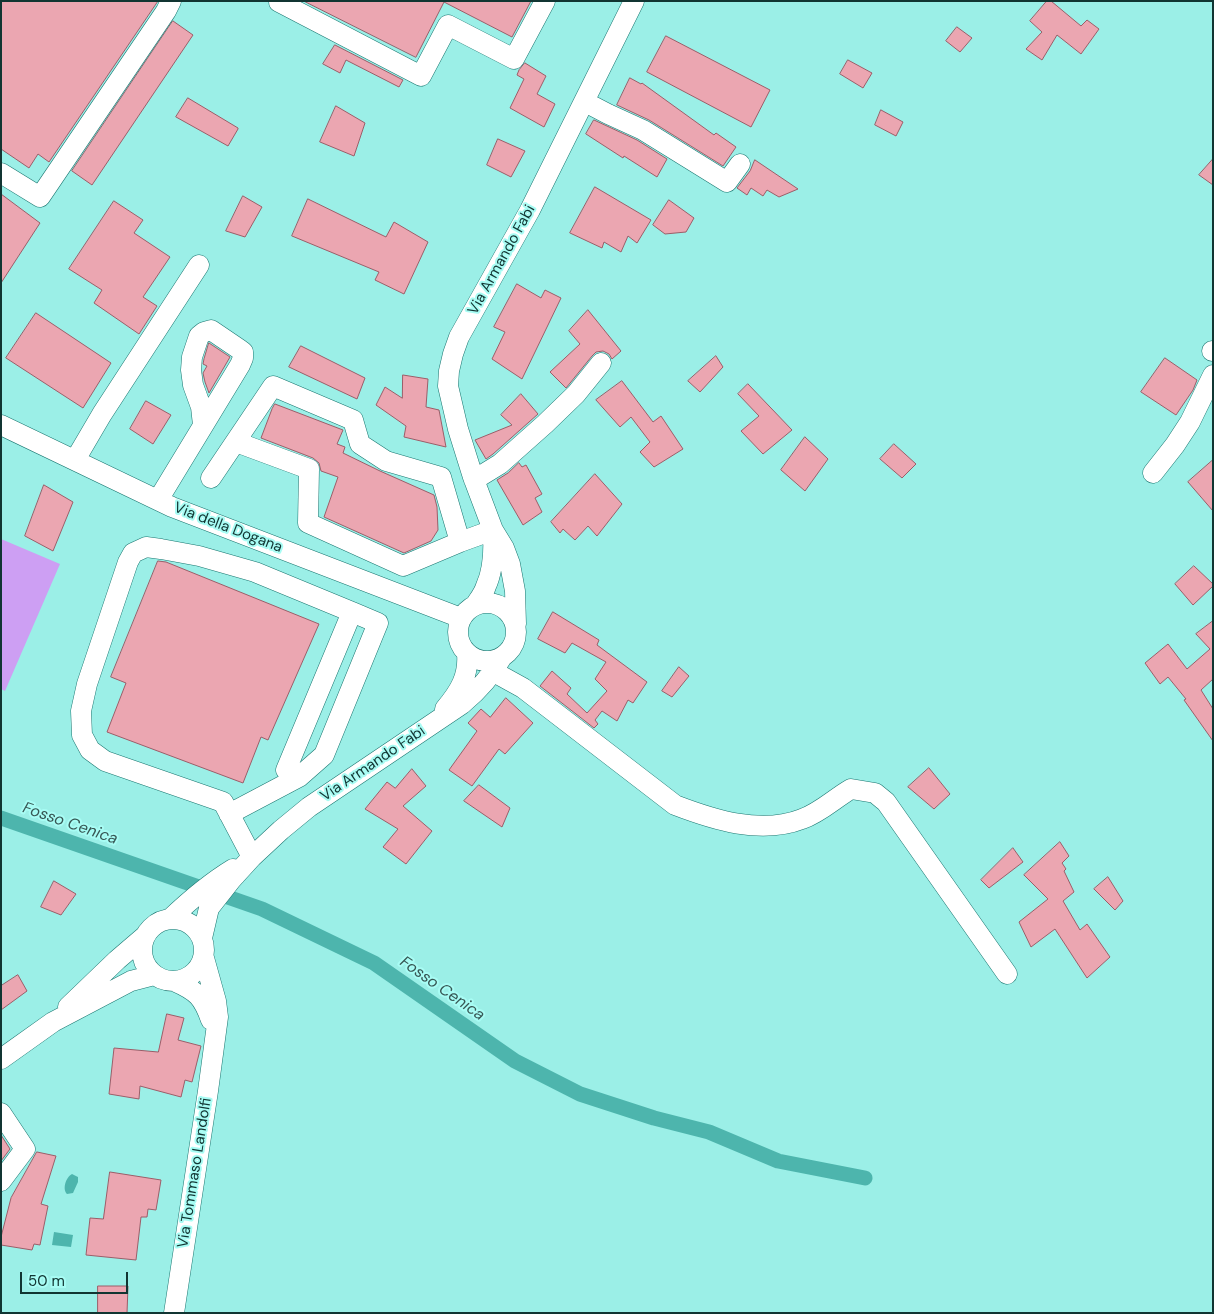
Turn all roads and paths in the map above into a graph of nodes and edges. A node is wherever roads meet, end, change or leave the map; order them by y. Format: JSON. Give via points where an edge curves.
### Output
{"nodes":[{"id":1,"x":171,"y":1,"type":"edge"},
{"id":2,"x":279,"y":1,"type":"edge"},
{"id":3,"x":545,"y":1,"type":"edge"},
{"id":4,"x":634,"y":1,"type":"edge"},
{"id":5,"x":585,"y":102,"type":"junction"},
{"id":6,"x":740,"y":164,"type":"dead end"},
{"id":7,"x":1,"y":173,"type":"edge"},
{"id":8,"x":199,"y":265,"type":"dead end"},
{"id":9,"x":602,"y":364,"type":"dead end"},
{"id":10,"x":1213,"y":375,"type":"edge"},
{"id":11,"x":1,"y":425,"type":"edge"},
{"id":12,"x":203,"y":425,"type":"dead end"},
{"id":13,"x":236,"y":442,"type":"junction"},
{"id":14,"x":75,"y":460,"type":"junction"},
{"id":15,"x":1153,"y":473,"type":"dead end"},
{"id":16,"x":211,"y":478,"type":"dead end"},
{"id":17,"x":474,"y":480,"type":"junction"},
{"id":18,"x":158,"y":500,"type":"junction"},
{"id":19,"x":493,"y":530,"type":"junction"},
{"id":20,"x":460,"y":542,"type":"junction"},
{"id":21,"x":476,"y":604,"type":"junction"},
{"id":22,"x":352,"y":612,"type":"junction"},
{"id":23,"x":462,"y":618,"type":"junction"},
{"id":24,"x":516,"y":624,"type":"junction"},
{"id":25,"x":467,"y":653,"type":"junction"},
{"id":26,"x":498,"y":665,"type":"junction"},
{"id":27,"x":430,"y":726,"type":"junction"},
{"id":28,"x":286,"y":770,"type":"dead end"},
{"id":29,"x":229,"y":814,"type":"junction"},
{"id":30,"x":252,"y":857,"type":"junction"},
{"id":31,"x":223,"y":880,"type":"junction"},
{"id":32,"x":170,"y":919,"type":"junction"},
{"id":33,"x":145,"y":936,"type":"junction"},
{"id":34,"x":203,"y":948,"type":"junction"},
{"id":35,"x":1007,"y":974,"type":"dead end"},
{"id":36,"x":154,"y":975,"type":"junction"},
{"id":37,"x":174,"y":981,"type":"junction"},
{"id":38,"x":52,"y":1022,"type":"junction"},
{"id":39,"x":216,"y":1034,"type":"junction"},
{"id":40,"x":1,"y":1059,"type":"edge"},
{"id":41,"x":1,"y":1113,"type":"edge"},
{"id":42,"x":1,"y":1180,"type":"edge"},
{"id":43,"x":174,"y":1313,"type":"edge"}],
"edges":[{"from":1,"to":7,"type":"street","via":[[40,197]]},
{"from":2,"to":3,"type":"street","via":[[422,76],[448,25],[514,59]]},
{"from":4,"to":5,"type":"street","name":"Via Armando Fabi"},
{"from":5,"to":6,"type":"street","via":[[643,130],[727,182]]},
{"from":5,"to":17,"type":"street","name":"Via Armando Fabi","via":[[453,354],[448,386]]},
{"from":8,"to":14,"type":"street"},
{"from":9,"to":17,"type":"street","via":[[545,424],[500,464]]},
{"from":10,"to":15,"type":"street","via":[[1190,422]]},
{"from":11,"to":14,"type":"street","name":"Via della Dogana"},
{"from":12,"to":18,"type":"street"},
{"from":13,"to":16,"type":"street"},
{"from":13,"to":20,"type":"street","via":[[309,469],[308,523],[403,566]]},
{"from":13,"to":20,"type":"street","via":[[274,386],[353,420],[360,444],[386,461],[441,477]]},
{"from":14,"to":18,"type":"street","name":"Via della Dogana"},
{"from":17,"to":19,"type":"street","name":"Via Armando Fabi"},
{"from":18,"to":23,"type":"street","name":"Via della Dogana"},
{"from":19,"to":20,"type":"street"},
{"from":19,"to":21,"type":"street","via":[[491,573]]},
{"from":19,"to":24,"type":"street","via":[[510,564]]},
{"from":21,"to":23,"type":"street"},
{"from":21,"to":24,"type":"street","via":[[496,603],[512,615]]},
{"from":22,"to":28,"type":"street"},
{"from":22,"to":29,"type":"street","via":[[378,623],[324,754],[299,776]]},
{"from":22,"to":29,"type":"street","via":[[255,572],[199,556],[146,547],[133,553],[87,684],[80,711],[82,735],[90,750],[105,761],[223,802]]},
{"from":23,"to":25,"type":"street","via":[[458,636]]},
{"from":24,"to":26,"type":"street","via":[[514,644]]},
{"from":25,"to":26,"type":"street"},
{"from":25,"to":27,"type":"street","via":[[463,683]]},
{"from":26,"to":27,"type":"street","name":"Via Armando Fabi","via":[[479,690]]},
{"from":26,"to":35,"type":"street","via":[[523,688],[676,805],[696,813],[753,826],[775,826],[802,819],[851,789],[875,793],[886,802]]},
{"from":27,"to":30,"type":"street","name":"Via Armando Fabi","via":[[309,807]]},
{"from":29,"to":30,"type":"street"},
{"from":30,"to":31,"type":"street","name":"Via Armando Fabi"},
{"from":31,"to":32,"type":"street","name":"Via Armando Fabi","via":[[190,900]]},
{"from":31,"to":34,"type":"street","name":"Via Armando Fabi","via":[[209,908]]},
{"from":32,"to":33,"type":"street","via":[[160,922]]},
{"from":32,"to":34,"type":"street","via":[[189,923],[197,930]]},
{"from":33,"to":36,"type":"street","via":[[143,957]]},
{"from":33,"to":38,"type":"street"},
{"from":34,"to":37,"type":"street","via":[[200,967],[194,974]]},
{"from":34,"to":39,"type":"street","name":"Via Tommaso Landolfi","via":[[216,1001]]},
{"from":36,"to":37,"type":"street"},
{"from":36,"to":38,"type":"street","via":[[131,981]]},
{"from":37,"to":39,"type":"street","name":"Via Tommaso Landolfi","via":[[200,997]]},
{"from":38,"to":40,"type":"street"},
{"from":39,"to":43,"type":"street","name":"Via Tommaso Landolfi"},
{"from":41,"to":42,"type":"street","via":[[25,1148]]}]}
